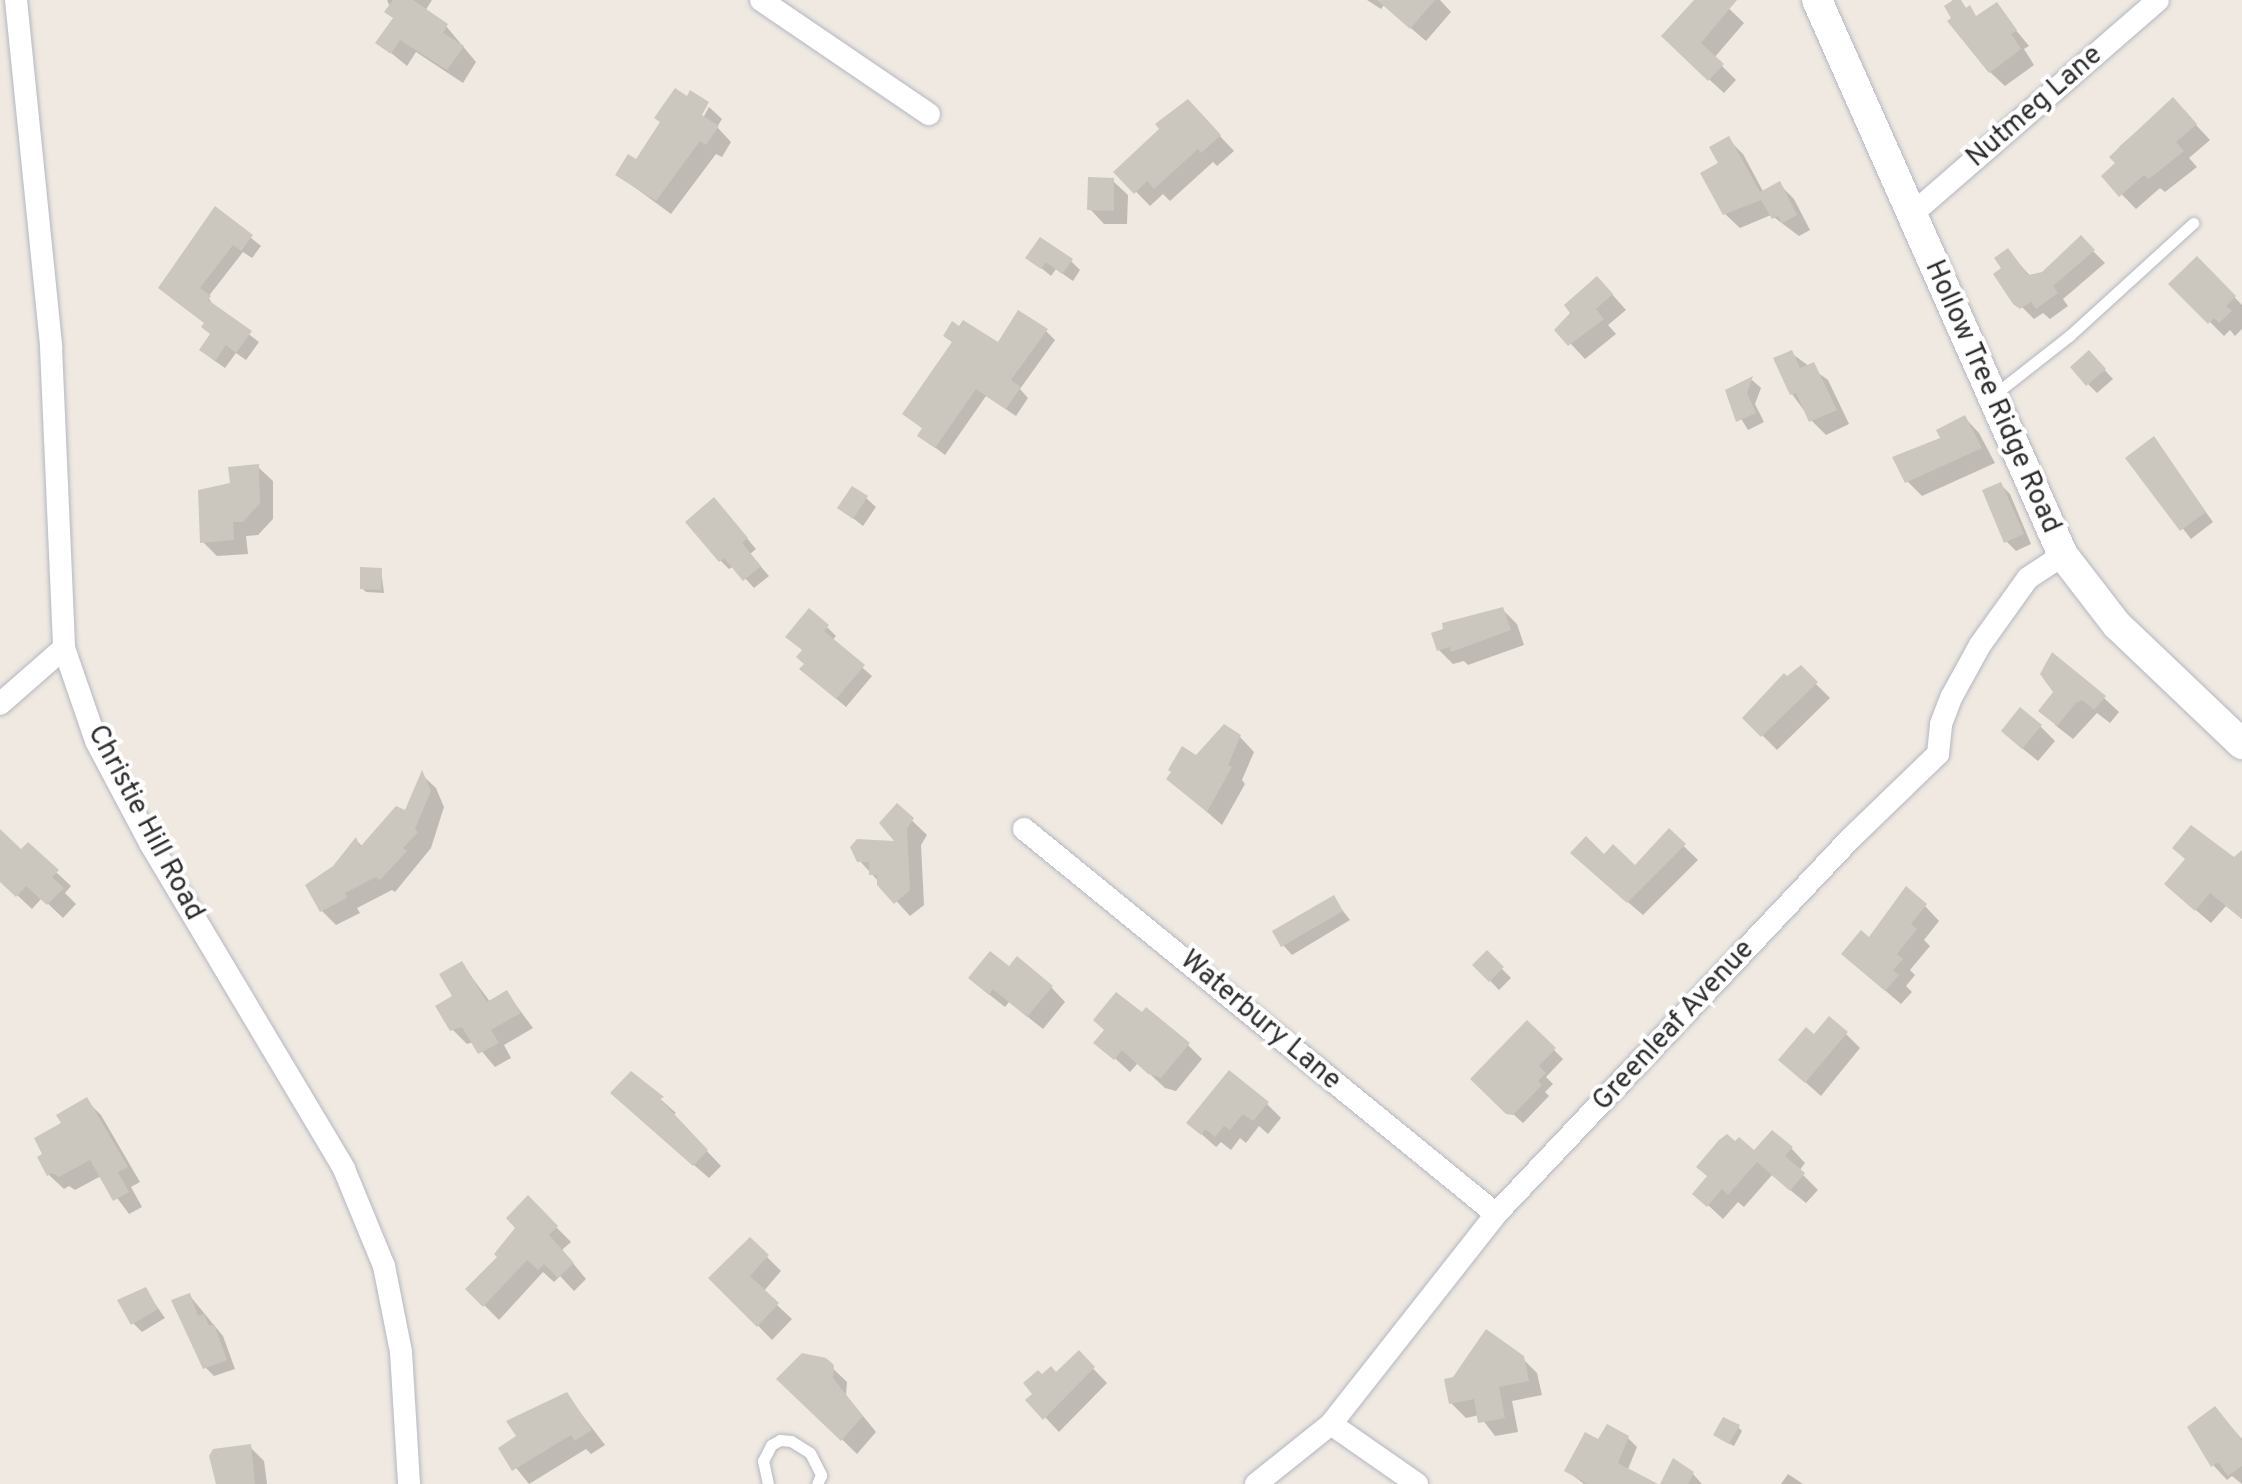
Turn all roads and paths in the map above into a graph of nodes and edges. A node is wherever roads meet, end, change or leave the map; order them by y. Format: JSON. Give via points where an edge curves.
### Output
{"nodes":[{"id":1,"x":16,"y":0,"type":"edge"},
{"id":2,"x":761,"y":0,"type":"edge"},
{"id":3,"x":1817,"y":0,"type":"edge"},
{"id":4,"x":2158,"y":0,"type":"edge"},
{"id":5,"x":928,"y":114,"type":"dead end"},
{"id":6,"x":1910,"y":214,"type":"junction"},
{"id":7,"x":2193,"y":223,"type":"dead end"},
{"id":8,"x":1992,"y":396,"type":"junction"},
{"id":9,"x":2063,"y":555,"type":"junction"},
{"id":10,"x":64,"y":648,"type":"junction"},
{"id":11,"x":0,"y":704,"type":"edge"},
{"id":12,"x":2242,"y":744,"type":"edge"},
{"id":13,"x":1024,"y":829,"type":"dead end"},
{"id":14,"x":1496,"y":1214,"type":"junction"},
{"id":15,"x":1331,"y":1424,"type":"junction"},
{"id":16,"x":409,"y":1484,"type":"edge"},
{"id":17,"x":768,"y":1484,"type":"edge"},
{"id":18,"x":817,"y":1484,"type":"edge"},
{"id":19,"x":1256,"y":1484,"type":"edge"},
{"id":20,"x":1417,"y":1484,"type":"edge"}],
"edges":[{"from":1,"to":10,"type":"street","name":"Christie Hill Road","via":[[51,346]]},
{"from":2,"to":5,"type":"street"},
{"from":3,"to":6,"type":"street","name":"Hollow Tree Ridge Road"},
{"from":4,"to":6,"type":"street","name":"Nutmeg Lane"},
{"from":6,"to":8,"type":"street","name":"Hollow Tree Ridge Road"},
{"from":7,"to":8,"type":"lane"},
{"from":8,"to":9,"type":"street","name":"Hollow Tree Ridge Road"},
{"from":9,"to":12,"type":"street","name":"Hollow Tree Ridge Road","via":[[2117,626]]},
{"from":9,"to":14,"type":"street","name":"Greenleaf Avenue","via":[[2028,578],[1980,644],[1946,710],[1938,754]]},
{"from":10,"to":11,"type":"street"},
{"from":10,"to":16,"type":"street","name":"Christie Hill Road","via":[[96,741],[150,843],[344,1170],[377,1250],[401,1352]]},
{"from":13,"to":14,"type":"street","name":"Waterbury Lane"},
{"from":14,"to":15,"type":"street","name":"Greenleaf Avenue"},
{"from":15,"to":19,"type":"street","name":"Greenleaf Avenue"},
{"from":15,"to":20,"type":"street"},
{"from":17,"to":18,"type":"lane","via":[[763,1461],[780,1440],[810,1453],[821,1475]]}]}
